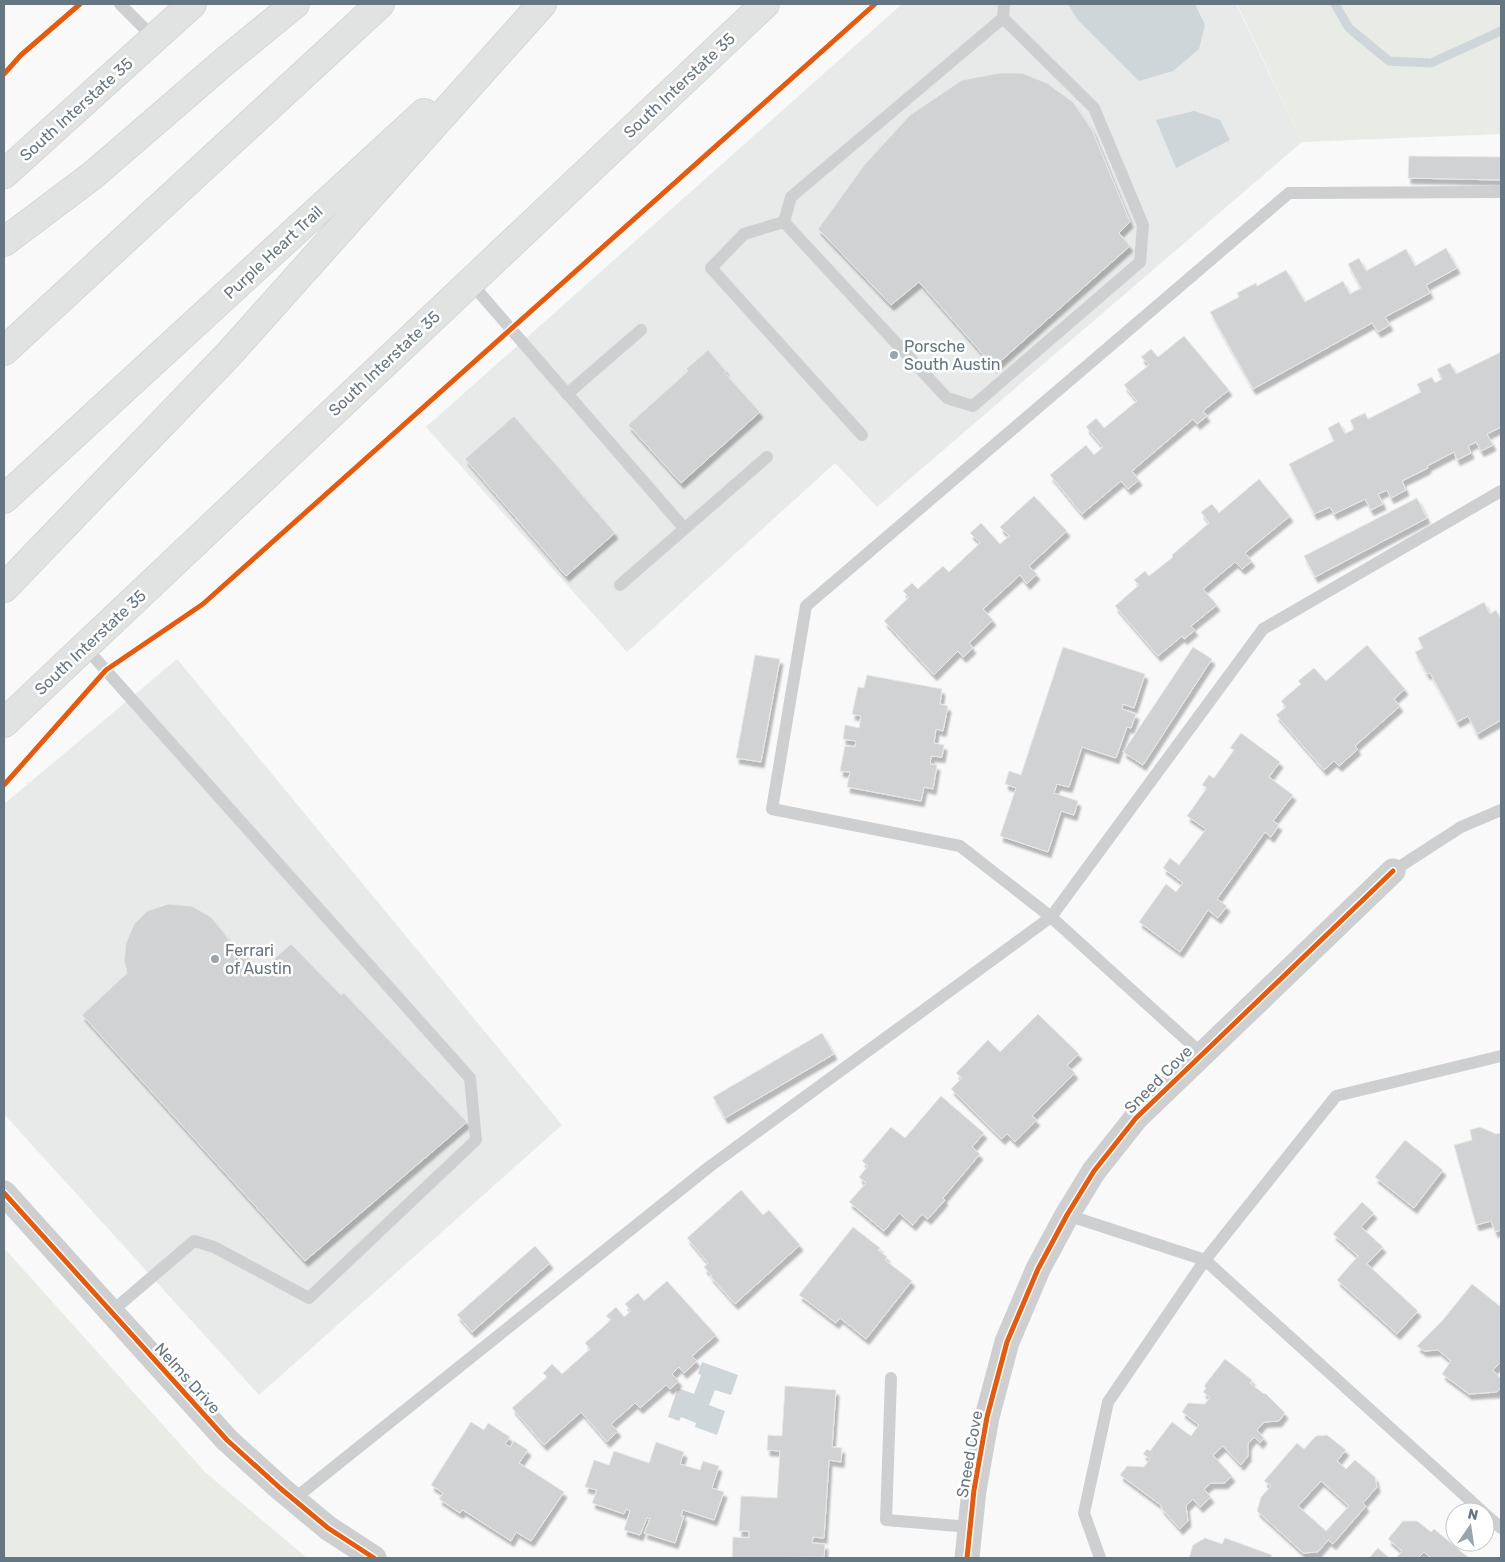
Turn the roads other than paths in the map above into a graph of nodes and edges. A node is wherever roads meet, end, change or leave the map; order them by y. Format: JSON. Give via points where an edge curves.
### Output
{"nodes":[{"id":1,"x":120,"y":4,"type":"edge"},
{"id":2,"x":192,"y":4,"type":"edge"},
{"id":3,"x":295,"y":4,"type":"edge"},
{"id":4,"x":380,"y":4,"type":"edge"},
{"id":5,"x":542,"y":4,"type":"edge"},
{"id":6,"x":765,"y":4,"type":"edge"},
{"id":7,"x":1004,"y":4,"type":"edge"},
{"id":8,"x":1003,"y":18,"type":"junction"},
{"id":9,"x":154,"y":38,"type":"junction"},
{"id":10,"x":4,"y":174,"type":"edge"},
{"id":11,"x":1501,"y":192,"type":"edge"},
{"id":12,"x":784,"y":222,"type":"junction"},
{"id":13,"x":4,"y":242,"type":"edge"},
{"id":14,"x":470,"y":282,"type":"junction"},
{"id":15,"x":641,"y":330,"type":"dead end"},
{"id":16,"x":4,"y":351,"type":"edge"},
{"id":17,"x":568,"y":394,"type":"junction"},
{"id":18,"x":862,"y":435,"type":"dead end"},
{"id":19,"x":767,"y":456,"type":"dead end"},
{"id":20,"x":1501,"y":491,"type":"edge"},
{"id":21,"x":4,"y":500,"type":"edge"},
{"id":22,"x":684,"y":528,"type":"junction"},
{"id":23,"x":620,"y":586,"type":"dead end"},
{"id":24,"x":4,"y":588,"type":"edge"},
{"id":25,"x":84,"y":647,"type":"junction"},
{"id":26,"x":4,"y":723,"type":"edge"},
{"id":27,"x":1501,"y":810,"type":"edge"},
{"id":28,"x":1393,"y":871,"type":"joint"},
{"id":29,"x":1051,"y":917,"type":"junction"},
{"id":30,"x":1202,"y":1054,"type":"junction"},
{"id":31,"x":1501,"y":1056,"type":"edge"},
{"id":32,"x":4,"y":1193,"type":"edge"},
{"id":33,"x":1067,"y":1215,"type":"junction"},
{"id":34,"x":1205,"y":1260,"type":"junction"},
{"id":35,"x":112,"y":1312,"type":"junction"},
{"id":36,"x":891,"y":1378,"type":"dead end"},
{"id":37,"x":294,"y":1499,"type":"junction"},
{"id":38,"x":1472,"y":1502,"type":"edge"},
{"id":39,"x":970,"y":1527,"type":"junction"},
{"id":40,"x":374,"y":1558,"type":"edge"},
{"id":41,"x":967,"y":1558,"type":"edge"},
{"id":42,"x":1100,"y":1558,"type":"edge"}],
"edges":[{"from":1,"to":9,"type":"lane"},
{"from":2,"to":9,"type":"main road","name":"South Interstate 35"},
{"from":3,"to":13,"type":"main road","via":[[93,175]]},
{"from":4,"to":16,"type":"main road"},
{"from":5,"to":21,"type":"main road","name":"Purple Heart Trail"},
{"from":5,"to":24,"type":"main road","via":[[228,355]]},
{"from":6,"to":14,"type":"main road","name":"South Interstate 35"},
{"from":7,"to":8,"type":"lane"},
{"from":8,"to":12,"type":"lane","via":[[791,197]]},
{"from":8,"to":12,"type":"lane","via":[[1094,108],[1143,225],[1140,262],[973,406],[946,398]]},
{"from":9,"to":10,"type":"main road","name":"South Interstate 35"},
{"from":11,"to":29,"type":"lane","via":[[1289,193],[806,606],[772,809],[960,846]]},
{"from":12,"to":18,"type":"lane","via":[[744,234],[711,268]]},
{"from":14,"to":17,"type":"lane"},
{"from":14,"to":25,"type":"main road","name":"South Interstate 35"},
{"from":15,"to":17,"type":"lane"},
{"from":17,"to":22,"type":"lane"},
{"from":19,"to":22,"type":"lane"},
{"from":20,"to":29,"type":"lane","via":[[1263,629]]},
{"from":22,"to":23,"type":"lane"},
{"from":25,"to":26,"type":"main road","name":"South Interstate 35"},
{"from":25,"to":35,"type":"lane","via":[[470,1078],[476,1140],[309,1298],[214,1247],[194,1242]]},
{"from":27,"to":28,"type":"lane","via":[[1462,827]]},
{"from":28,"to":30,"type":"street","name":"Sneed Cove"},
{"from":29,"to":30,"type":"lane"},
{"from":29,"to":37,"type":"lane","via":[[709,1167]]},
{"from":30,"to":33,"type":"street","name":"Sneed Cove","via":[[1136,1118],[1094,1171]]},
{"from":31,"to":34,"type":"lane","via":[[1336,1096]]},
{"from":32,"to":35,"type":"street","name":"Nelms Drive"},
{"from":33,"to":34,"type":"lane"},
{"from":33,"to":39,"type":"street","name":"Sneed Cove","via":[[1038,1269],[1007,1342],[987,1417]]},
{"from":34,"to":38,"type":"lane"},
{"from":34,"to":42,"type":"lane","via":[[1108,1402],[1084,1513]]},
{"from":35,"to":37,"type":"street","name":"Nelms Drive","via":[[227,1440]]},
{"from":36,"to":39,"type":"lane","via":[[886,1520]]},
{"from":37,"to":40,"type":"street","name":"Nelms Drive","via":[[328,1528]]},
{"from":39,"to":41,"type":"street","name":"Sneed Cove"}]}
